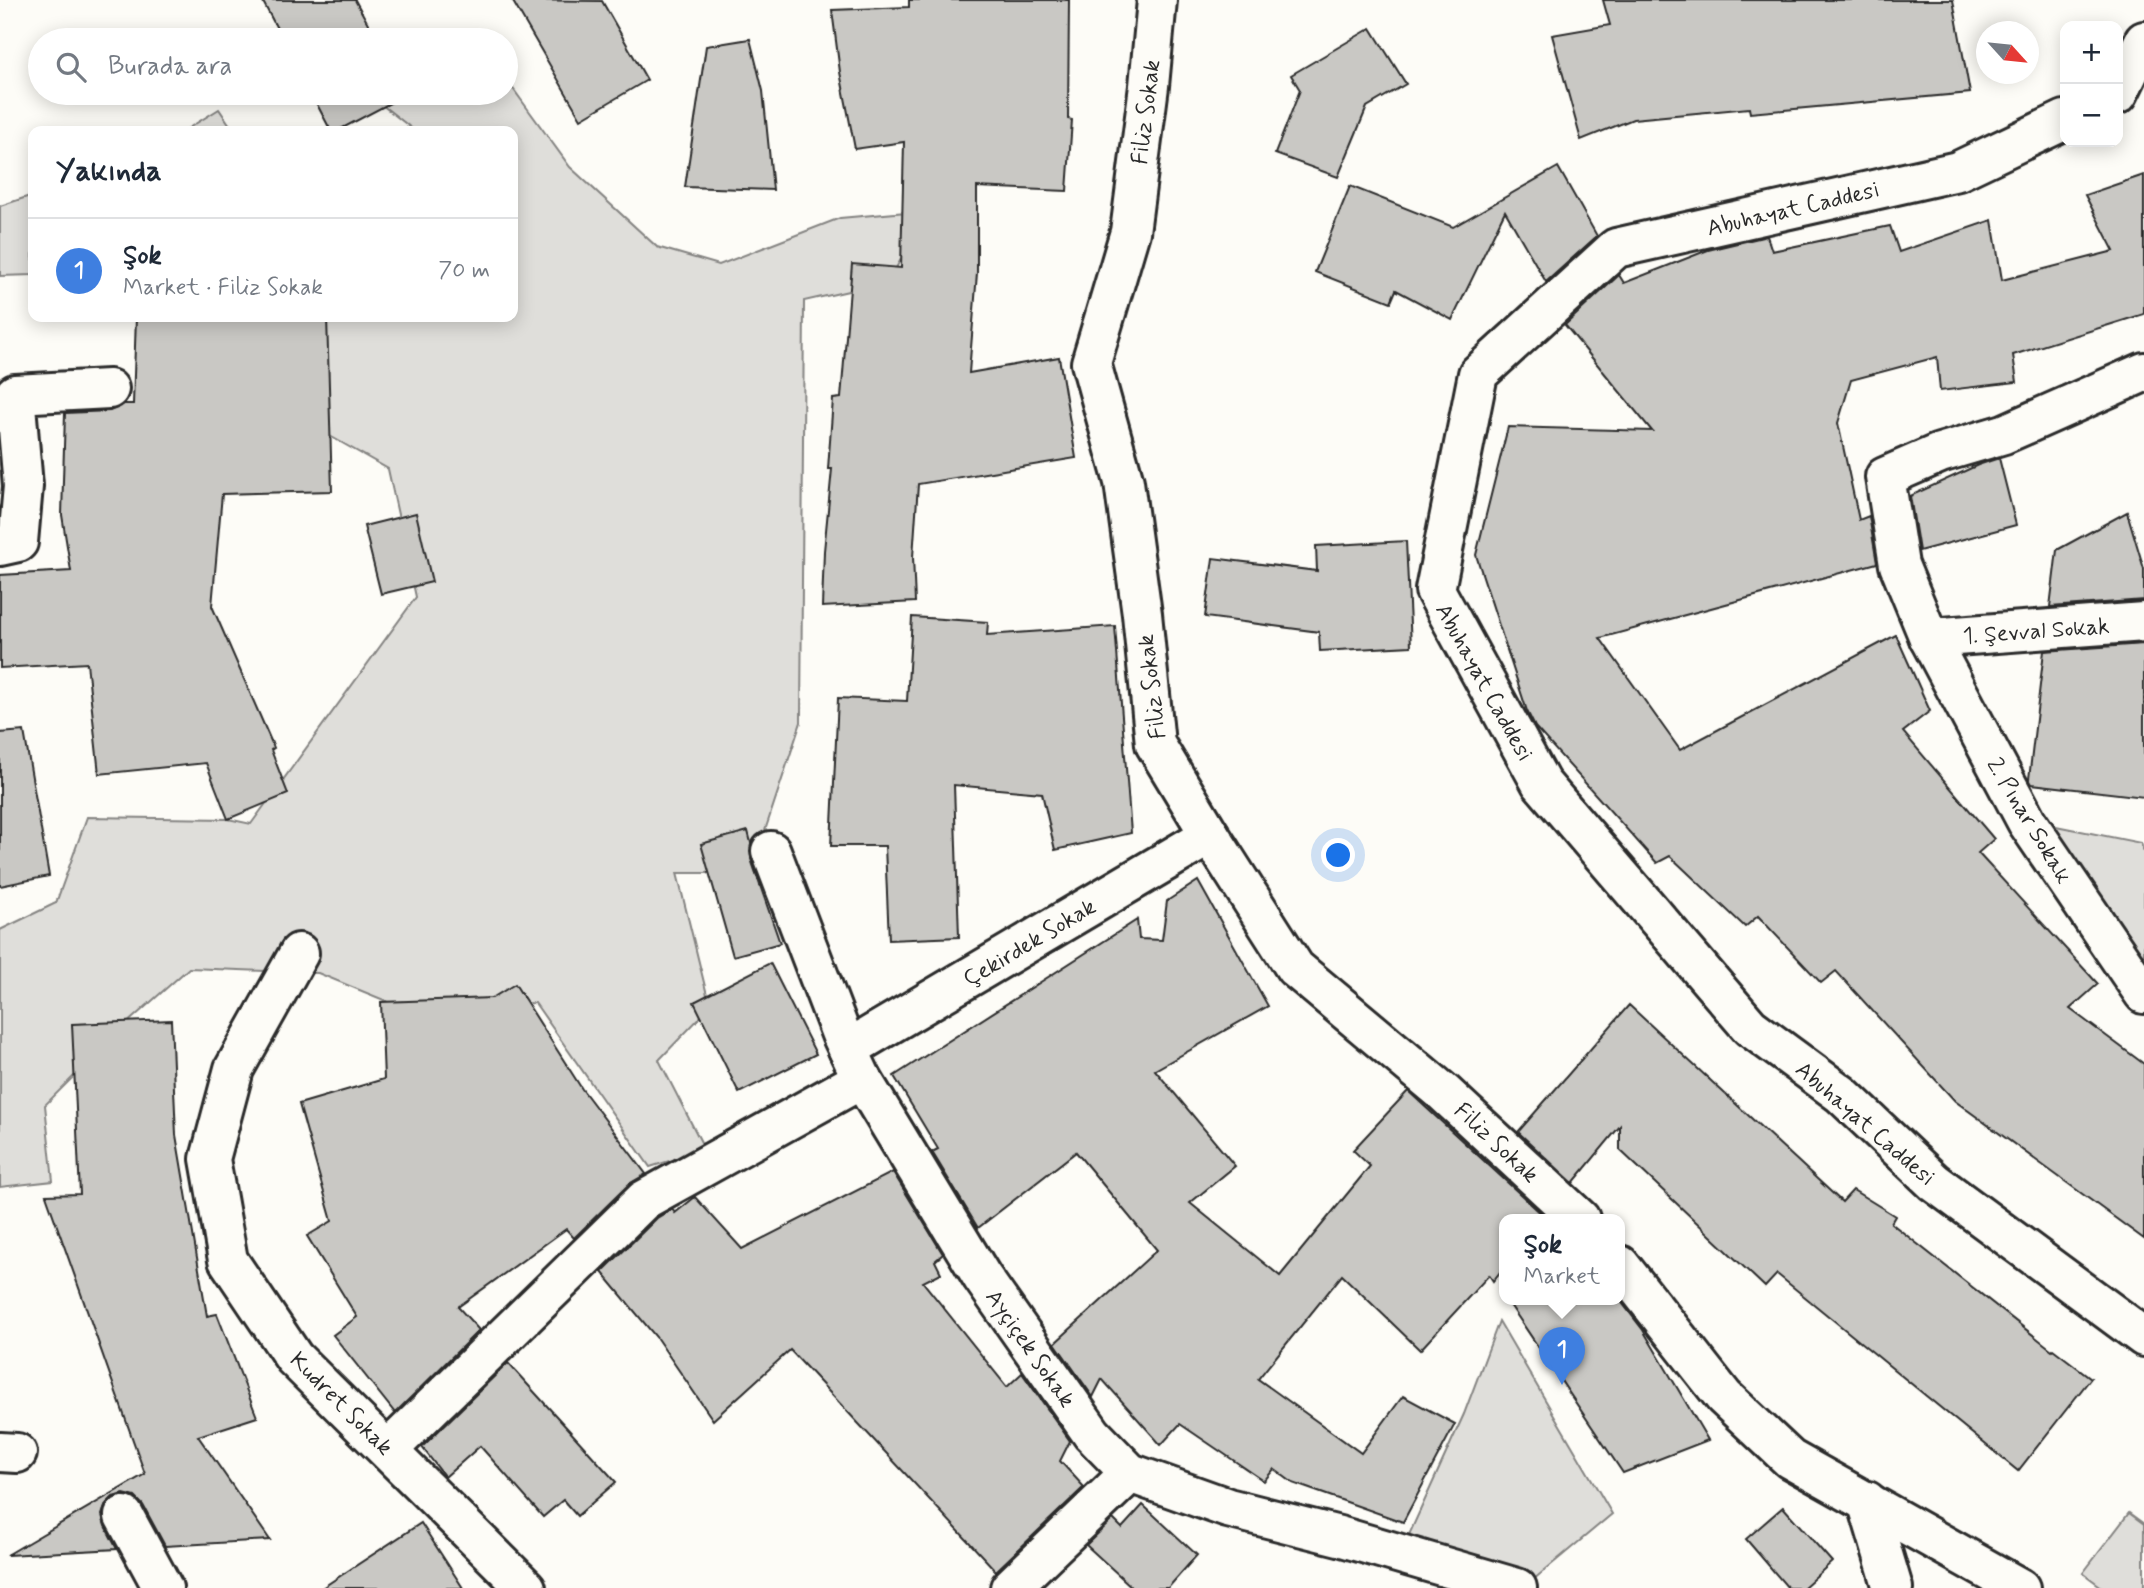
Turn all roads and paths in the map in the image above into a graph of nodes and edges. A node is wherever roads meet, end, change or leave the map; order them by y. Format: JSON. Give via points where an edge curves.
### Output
{"nodes":[{"id":1,"x":1157,"y":0,"type":"edge"},
{"id":2,"x":2144,"y":41,"type":"edge"},
{"id":3,"x":2123,"y":86,"type":"edge"},
{"id":4,"x":2060,"y":122,"type":"edge"},
{"id":5,"x":2144,"y":372,"type":"edge"},
{"id":6,"x":108,"y":389,"type":"dead end"},
{"id":7,"x":0,"y":546,"type":"edge"},
{"id":8,"x":2144,"y":622,"type":"edge"},
{"id":9,"x":1929,"y":638,"type":"junction"},
{"id":10,"x":1210,"y":835,"type":"junction"},
{"id":11,"x":771,"y":851,"type":"dead end"},
{"id":12,"x":299,"y":953,"type":"dead end"},
{"id":13,"x":2144,"y":994,"type":"edge"},
{"id":14,"x":855,"y":1064,"type":"junction"},
{"id":15,"x":1575,"y":1214,"type":"edge"},
{"id":16,"x":1625,"y":1271,"type":"edge"},
{"id":17,"x":2144,"y":1337,"type":"edge"},
{"id":18,"x":388,"y":1450,"type":"junction"},
{"id":19,"x":1130,"y":1473,"type":"junction"},
{"id":20,"x":1867,"y":1501,"type":"junction"},
{"id":21,"x":124,"y":1516,"type":"dead end"},
{"id":22,"x":163,"y":1588,"type":"edge"},
{"id":23,"x":526,"y":1588,"type":"edge"},
{"id":24,"x":1010,"y":1588,"type":"edge"},
{"id":25,"x":1517,"y":1588,"type":"edge"},
{"id":26,"x":1893,"y":1588,"type":"edge"},
{"id":27,"x":2020,"y":1588,"type":"edge"}],
"edges":[{"from":1,"to":10,"type":"street","name":"Filiz Sokak","via":[[1129,232],[1091,363],[1124,482],[1155,744]]},
{"from":2,"to":3,"type":"street"},
{"from":4,"to":17,"type":"street","name":"Abuhayat Caddesi","via":[[1958,171],[1616,248],[1478,374],[1435,590],[1541,783],[1749,1027],[1841,1094],[1934,1182]]},
{"from":5,"to":9,"type":"street","name":"2. Pınar Sokak","via":[[2004,434],[1940,453],[1885,477],[1899,565]]},
{"from":6,"to":7,"type":"street","via":[[15,394],[23,486],[18,542]]},
{"from":8,"to":9,"type":"street","name":"1. Şevval Sokak"},
{"from":9,"to":13,"type":"street","name":"2. Pınar Sokak","via":[[2027,822]]},
{"from":10,"to":14,"type":"street","name":"Çekirdek Sokak"},
{"from":10,"to":15,"type":"street","name":"Filiz Sokak","via":[[1295,968],[1443,1092]]},
{"from":11,"to":14,"type":"street","name":"Ayçiçek Sokak"},
{"from":12,"to":18,"type":"street","name":"Kudret Sokak","via":[[234,1069],[210,1159],[221,1222],[228,1260],[294,1358]]},
{"from":14,"to":18,"type":"street","name":"Çekirdek Sokak","via":[[645,1200]]},
{"from":14,"to":19,"type":"street","name":"Ayçiçek Sokak","via":[[982,1278],[1092,1434]]},
{"from":16,"to":20,"type":"street","via":[[1724,1397],[1790,1459]]},
{"from":18,"to":23,"type":"street","name":"Kudret Sokak"},
{"from":19,"to":24,"type":"street"},
{"from":19,"to":25,"type":"street","name":"Ayçiçek Sokak","via":[[1228,1508]]},
{"from":20,"to":26,"type":"street"},
{"from":20,"to":27,"type":"street"},
{"from":21,"to":22,"type":"street"}]}
